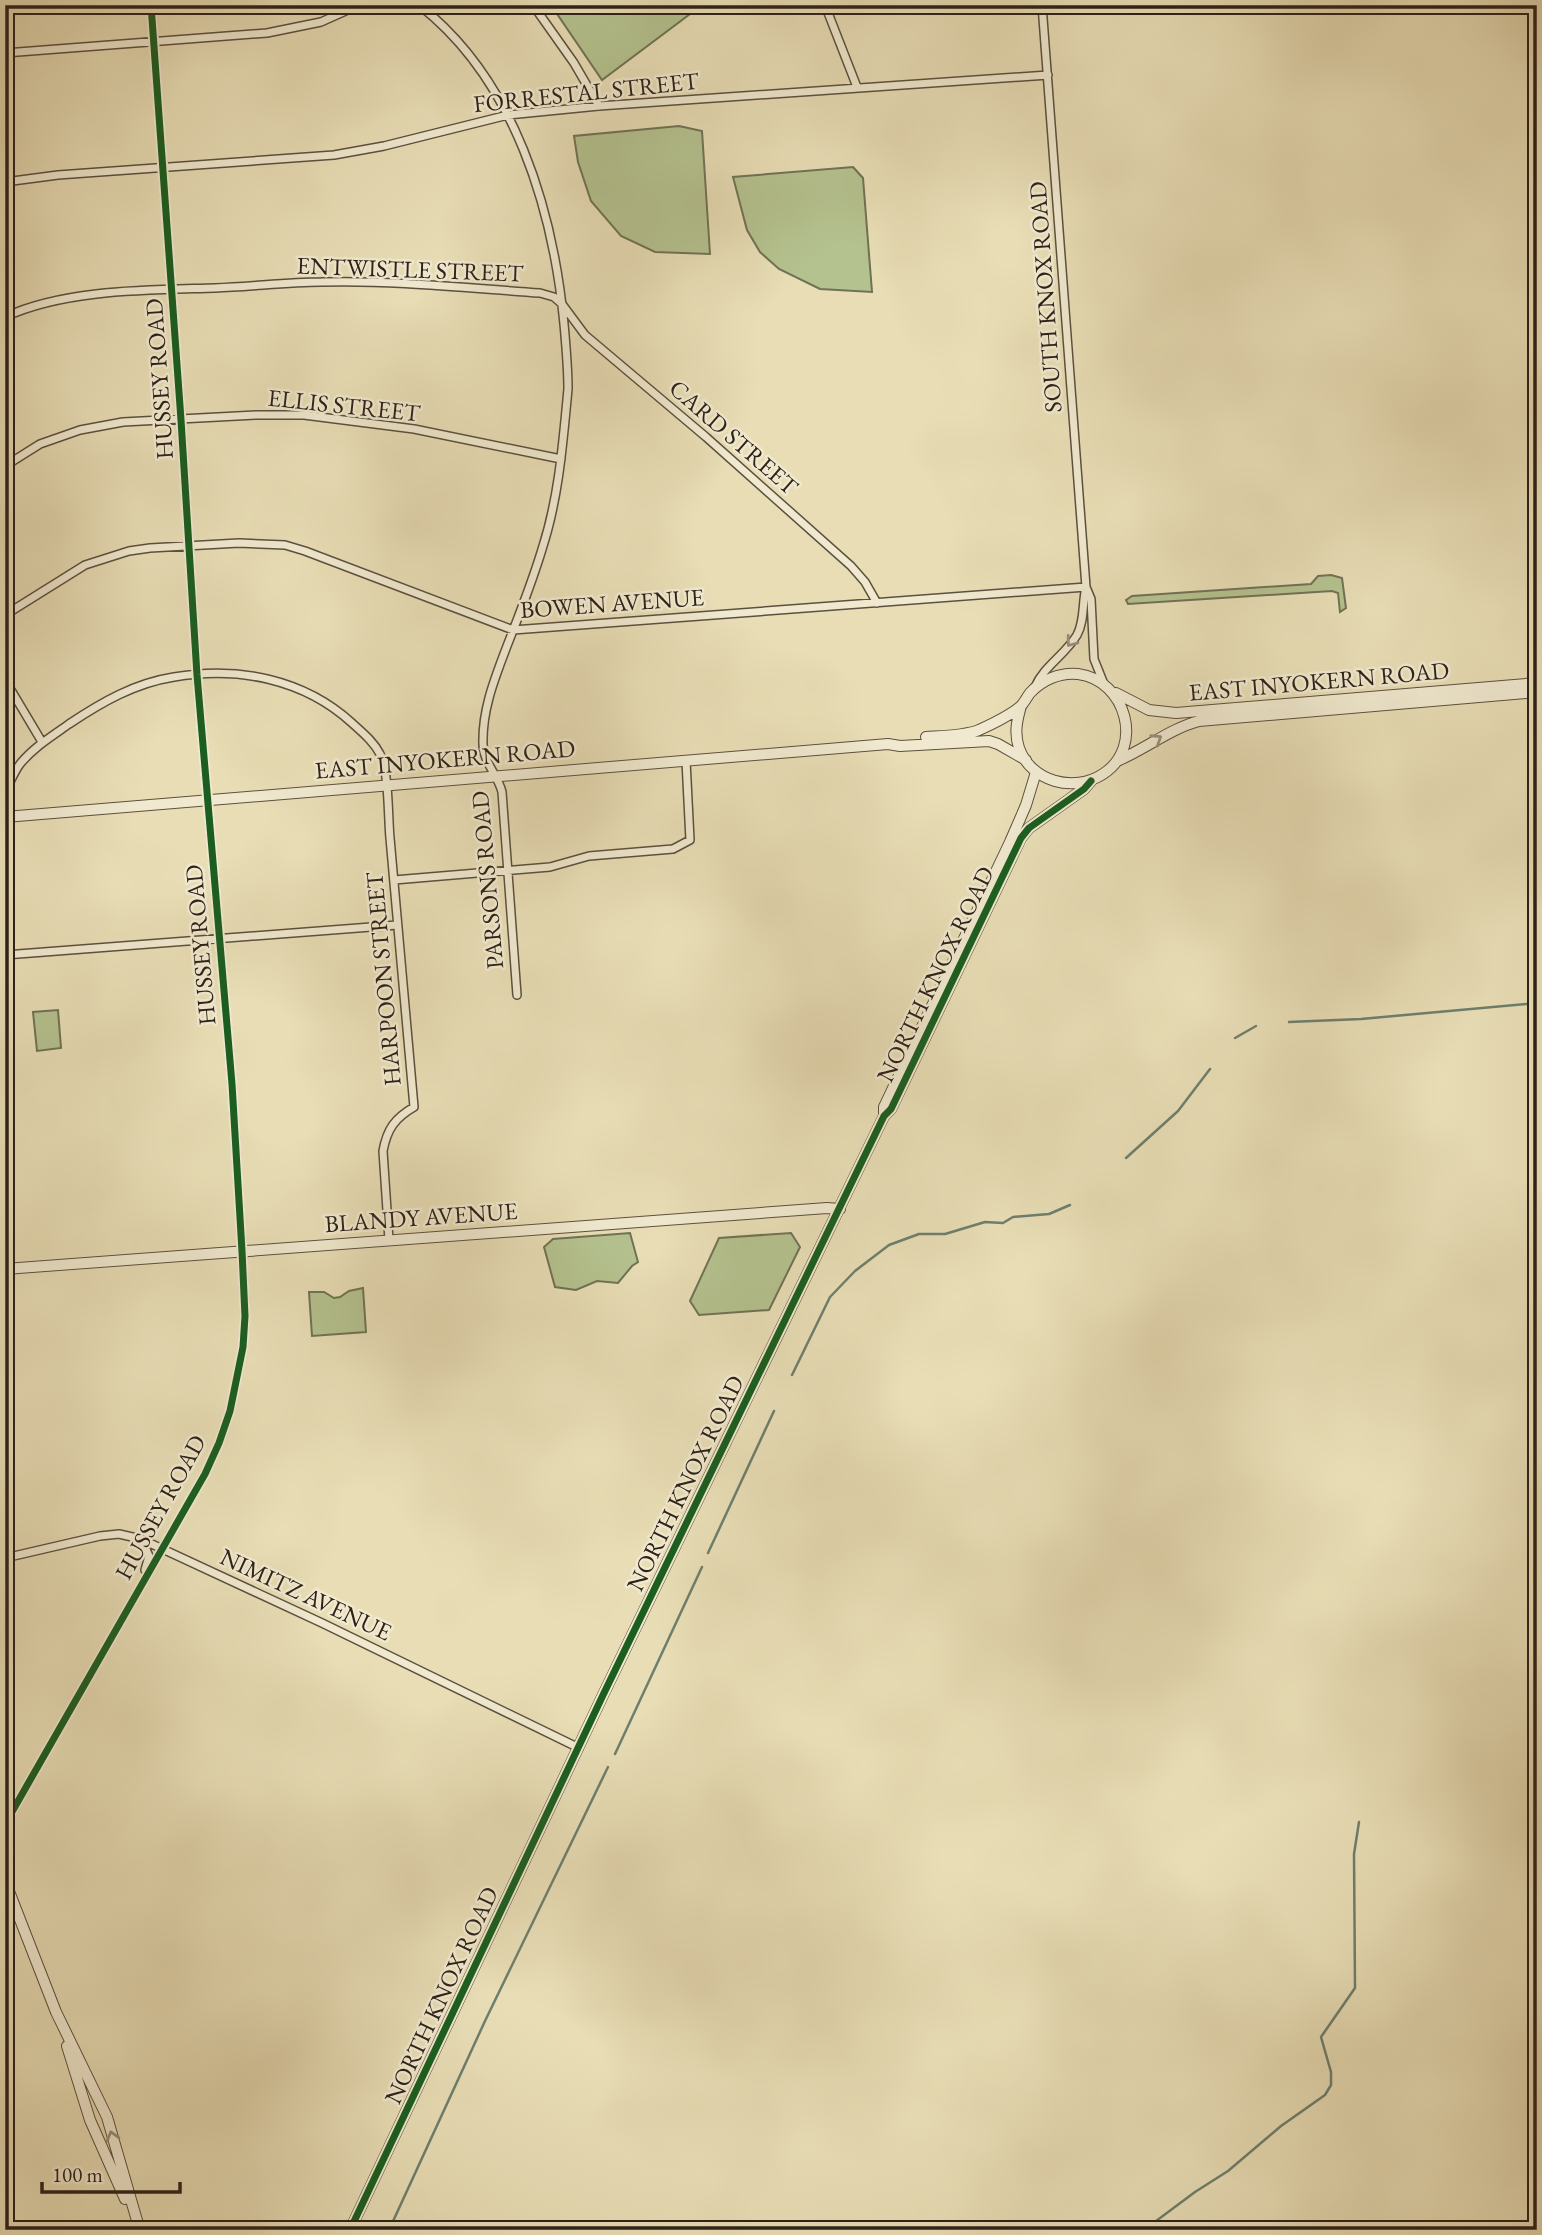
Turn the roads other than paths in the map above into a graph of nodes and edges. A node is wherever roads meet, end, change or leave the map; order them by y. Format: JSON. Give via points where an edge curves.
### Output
{"nodes":[{"id":1,"x":151,"y":5,"type":"edge"},
{"id":2,"x":359,"y":5,"type":"edge"},
{"id":3,"x":419,"y":5,"type":"edge"},
{"id":4,"x":435,"y":5,"type":"edge"},
{"id":5,"x":533,"y":5,"type":"edge"},
{"id":6,"x":825,"y":5,"type":"edge"},
{"id":7,"x":1042,"y":5,"type":"edge"},
{"id":8,"x":428,"y":12,"type":"junction"},
{"id":9,"x":154,"y":43,"type":"junction"},
{"id":10,"x":5,"y":53,"type":"edge"},
{"id":11,"x":1048,"y":75,"type":"junction"},
{"id":12,"x":857,"y":87,"type":"junction"},
{"id":13,"x":599,"y":106,"type":"junction"},
{"id":14,"x":508,"y":115,"type":"junction"},
{"id":15,"x":162,"y":167,"type":"junction"},
{"id":16,"x":5,"y":182,"type":"edge"},
{"id":17,"x":172,"y":289,"type":"junction"},
{"id":18,"x":562,"y":304,"type":"junction"},
{"id":19,"x":5,"y":317,"type":"edge"},
{"id":20,"x":181,"y":420,"type":"junction"},
{"id":21,"x":561,"y":459,"type":"junction"},
{"id":22,"x":5,"y":466,"type":"edge"},
{"id":23,"x":189,"y":546,"type":"junction"},
{"id":24,"x":1086,"y":587,"type":"junction"},
{"id":25,"x":877,"y":603,"type":"junction"},
{"id":26,"x":5,"y":615,"type":"edge"},
{"id":27,"x":513,"y":631,"type":"junction"},
{"id":28,"x":197,"y":675,"type":"junction"},
{"id":29,"x":5,"y":680,"type":"edge"},
{"id":30,"x":1537,"y":683,"type":"edge"},
{"id":31,"x":1035,"y":688,"type":"junction"},
{"id":32,"x":1107,"y":689,"type":"junction"},
{"id":33,"x":1537,"y":692,"type":"edge"},
{"id":34,"x":1021,"y":706,"type":"junction"},
{"id":35,"x":42,"y":742,"type":"junction"},
{"id":36,"x":888,"y":744,"type":"junction"},
{"id":37,"x":1026,"y":760,"type":"junction"},
{"id":38,"x":686,"y":761,"type":"junction"},
{"id":39,"x":1117,"y":761,"type":"junction"},
{"id":40,"x":1036,"y":772,"type":"junction"},
{"id":41,"x":496,"y":776,"type":"junction"},
{"id":42,"x":1091,"y":781,"type":"junction"},
{"id":43,"x":386,"y":786,"type":"junction"},
{"id":44,"x":5,"y":792,"type":"edge"},
{"id":45,"x":208,"y":800,"type":"junction"},
{"id":46,"x":5,"y":817,"type":"edge"},
{"id":47,"x":508,"y":871,"type":"junction"},
{"id":48,"x":394,"y":880,"type":"junction"},
{"id":49,"x":397,"y":926,"type":"junction"},
{"id":50,"x":218,"y":940,"type":"junction"},
{"id":51,"x":5,"y":955,"type":"edge"},
{"id":52,"x":517,"y":995,"type":"dead end"},
{"id":53,"x":884,"y":1116,"type":"junction"},
{"id":54,"x":840,"y":1209,"type":"junction"},
{"id":55,"x":389,"y":1240,"type":"junction"},
{"id":56,"x":242,"y":1251,"type":"junction"},
{"id":57,"x":5,"y":1269,"type":"edge"},
{"id":58,"x":141,"y":1539,"type":"junction"},
{"id":59,"x":162,"y":1547,"type":"junction"},
{"id":60,"x":5,"y":1558,"type":"edge"},
{"id":61,"x":143,"y":1580,"type":"junction"},
{"id":62,"x":579,"y":1748,"type":"junction"},
{"id":63,"x":9,"y":1813,"type":"edge"},
{"id":64,"x":5,"y":1824,"type":"edge"},
{"id":65,"x":5,"y":1881,"type":"edge"},
{"id":66,"x":7,"y":1894,"type":"edge"},
{"id":67,"x":56,"y":2012,"type":"junction"},
{"id":68,"x":140,"y":2227,"type":"edge"},
{"id":69,"x":350,"y":2230,"type":"edge"}],
"edges":[{"from":1,"to":9,"type":"street","name":"HUSSEY ROAD"},
{"from":2,"to":9,"type":"street","via":[[291,30]]},
{"from":3,"to":8,"type":"street","name":"PARSONS ROAD"},
{"from":4,"to":8,"type":"street"},
{"from":5,"to":13,"type":"street"},
{"from":6,"to":12,"type":"street"},
{"from":7,"to":11,"type":"street","name":"SOUTH KNOX ROAD"},
{"from":8,"to":14,"type":"street","name":"PARSONS ROAD","via":[[462,46]]},
{"from":9,"to":10,"type":"street"},
{"from":9,"to":15,"type":"street","name":"HUSSEY ROAD"},
{"from":11,"to":12,"type":"street","name":"FORRESTAL STREET"},
{"from":11,"to":24,"type":"street","name":"SOUTH KNOX ROAD"},
{"from":12,"to":13,"type":"street","name":"FORRESTAL STREET"},
{"from":13,"to":14,"type":"street","name":"FORRESTAL STREET"},
{"from":14,"to":15,"type":"street","name":"FORRESTAL STREET","via":[[334,155]]},
{"from":14,"to":18,"type":"street","name":"PARSONS ROAD","via":[[547,219]]},
{"from":15,"to":16,"type":"street","name":"FORRESTAL STREET"},
{"from":15,"to":17,"type":"street","name":"HUSSEY ROAD"},
{"from":17,"to":18,"type":"street","name":"ENTWISTLE STREET","via":[[365,282],[540,293]]},
{"from":17,"to":19,"type":"street","name":"ENTWISTLE STREET","via":[[57,300]]},
{"from":17,"to":20,"type":"street","name":"HUSSEY ROAD"},
{"from":18,"to":21,"type":"street","name":"PARSONS ROAD","via":[[568,372]]},
{"from":18,"to":25,"type":"street","name":"CARD STREET","via":[[585,335],[851,566]]},
{"from":20,"to":21,"type":"street","name":"ELLIS STREET","via":[[304,415],[414,429]]},
{"from":20,"to":22,"type":"street","name":"ELLIS STREET","via":[[123,422],[80,430],[40,444]]},
{"from":20,"to":23,"type":"street","name":"HUSSEY ROAD"},
{"from":21,"to":27,"type":"street","name":"PARSONS ROAD","via":[[544,544]]},
{"from":23,"to":26,"type":"street","name":"BOWEN AVENUE","via":[[129,551],[85,565]]},
{"from":23,"to":27,"type":"street","name":"BOWEN AVENUE","via":[[285,545]]},
{"from":23,"to":28,"type":"street","name":"HUSSEY ROAD"},
{"from":24,"to":25,"type":"street","name":"BOWEN AVENUE"},
{"from":24,"to":31,"type":"street","name":"SOUTH KNOX ROAD","one_way":true,"via":[[1077,635],[1041,674]]},
{"from":24,"to":32,"type":"street","name":"SOUTH KNOX ROAD","via":[[1091,599],[1094,659]]},
{"from":25,"to":27,"type":"street","name":"BOWEN AVENUE"},
{"from":27,"to":41,"type":"street","name":"PARSONS ROAD","via":[[484,719],[485,757]]},
{"from":28,"to":35,"type":"street","name":"HARPOON STREET","via":[[157,680],[116,695]]},
{"from":28,"to":43,"type":"street","name":"HARPOON STREET","via":[[271,679],[325,701],[371,740],[384,765]]},
{"from":28,"to":45,"type":"street","name":"HUSSEY ROAD"},
{"from":29,"to":35,"type":"street"},
{"from":30,"to":32,"type":"street","name":"EAST INYOKERN ROAD","via":[[1176,713],[1149,710]]},
{"from":31,"to":32,"type":"street","via":[[1048,679],[1078,674]]},
{"from":31,"to":34,"type":"street"},
{"from":32,"to":39,"type":"street","via":[[1125,713],[1125,746]]},
{"from":39,"to":33,"type":"street","name":"EAST INYOKERN ROAD","one_way":true,"via":[[1180,726],[1199,721]]},
{"from":34,"to":36,"type":"street","name":"EAST INYOKERN ROAD","via":[[978,730]]},
{"from":34,"to":37,"type":"street","via":[[1016,734]]},
{"from":35,"to":44,"type":"street","name":"HARPOON STREET","via":[[19,765]]},
{"from":36,"to":37,"type":"street","name":"EAST INYOKERN ROAD","via":[[989,741]]},
{"from":36,"to":38,"type":"street","name":"EAST INYOKERN ROAD"},
{"from":37,"to":40,"type":"street"},
{"from":38,"to":41,"type":"street","name":"EAST INYOKERN ROAD"},
{"from":38,"to":47,"type":"street","via":[[690,840],[673,849],[589,856],[550,867]]},
{"from":39,"to":42,"type":"street"},
{"from":40,"to":42,"type":"street","via":[[1053,782]]},
{"from":40,"to":53,"type":"street","name":"NORTH KNOX ROAD","via":[[1010,842],[884,1107]]},
{"from":41,"to":43,"type":"street","name":"EAST INYOKERN ROAD"},
{"from":41,"to":47,"type":"street","name":"PARSONS ROAD","via":[[502,792]]},
{"from":42,"to":53,"type":"street","name":"NORTH KNOX ROAD","via":[[1021,838]]},
{"from":43,"to":45,"type":"street","name":"EAST INYOKERN ROAD"},
{"from":43,"to":48,"type":"street","name":"HARPOON STREET"},
{"from":45,"to":46,"type":"street","name":"EAST INYOKERN ROAD"},
{"from":45,"to":50,"type":"street","name":"HUSSEY ROAD"},
{"from":47,"to":48,"type":"street"},
{"from":47,"to":52,"type":"street","name":"PARSONS ROAD"},
{"from":48,"to":49,"type":"street","name":"HARPOON STREET"},
{"from":49,"to":50,"type":"street"},
{"from":49,"to":55,"type":"street","name":"HARPOON STREET","via":[[414,1107],[394,1121],[385,1139]]},
{"from":50,"to":51,"type":"street"},
{"from":50,"to":56,"type":"street","name":"HUSSEY ROAD"},
{"from":53,"to":54,"type":"street","name":"NORTH KNOX ROAD"},
{"from":54,"to":55,"type":"street","name":"BLANDY AVENUE"},
{"from":54,"to":62,"type":"street","name":"NORTH KNOX ROAD"},
{"from":55,"to":56,"type":"street","name":"BLANDY AVENUE"},
{"from":56,"to":57,"type":"street","name":"BLANDY AVENUE"},
{"from":56,"to":59,"type":"street","name":"HUSSEY ROAD","via":[[243,1347],[230,1411],[205,1474]]},
{"from":58,"to":59,"type":"street","name":"NIMITZ AVENUE"},
{"from":58,"to":60,"type":"street","name":"NIMITZ AVENUE","via":[[100,1536]]},
{"from":58,"to":61,"type":"street","via":[[149,1556]]},
{"from":59,"to":61,"type":"street","name":"HUSSEY ROAD"},
{"from":59,"to":62,"type":"street","name":"NIMITZ AVENUE"},
{"from":61,"to":63,"type":"street","name":"HUSSEY ROAD"},
{"from":62,"to":69,"type":"street","name":"NORTH KNOX ROAD"},
{"from":63,"to":64,"type":"street","name":"HUSSEY ROAD"},
{"from":65,"to":66,"type":"street"},
{"from":66,"to":67,"type":"street"},
{"from":67,"to":68,"type":"street","via":[[90,2120]]},
{"from":68,"to":67,"type":"street","one_way":true,"via":[[100,2100]]}]}
